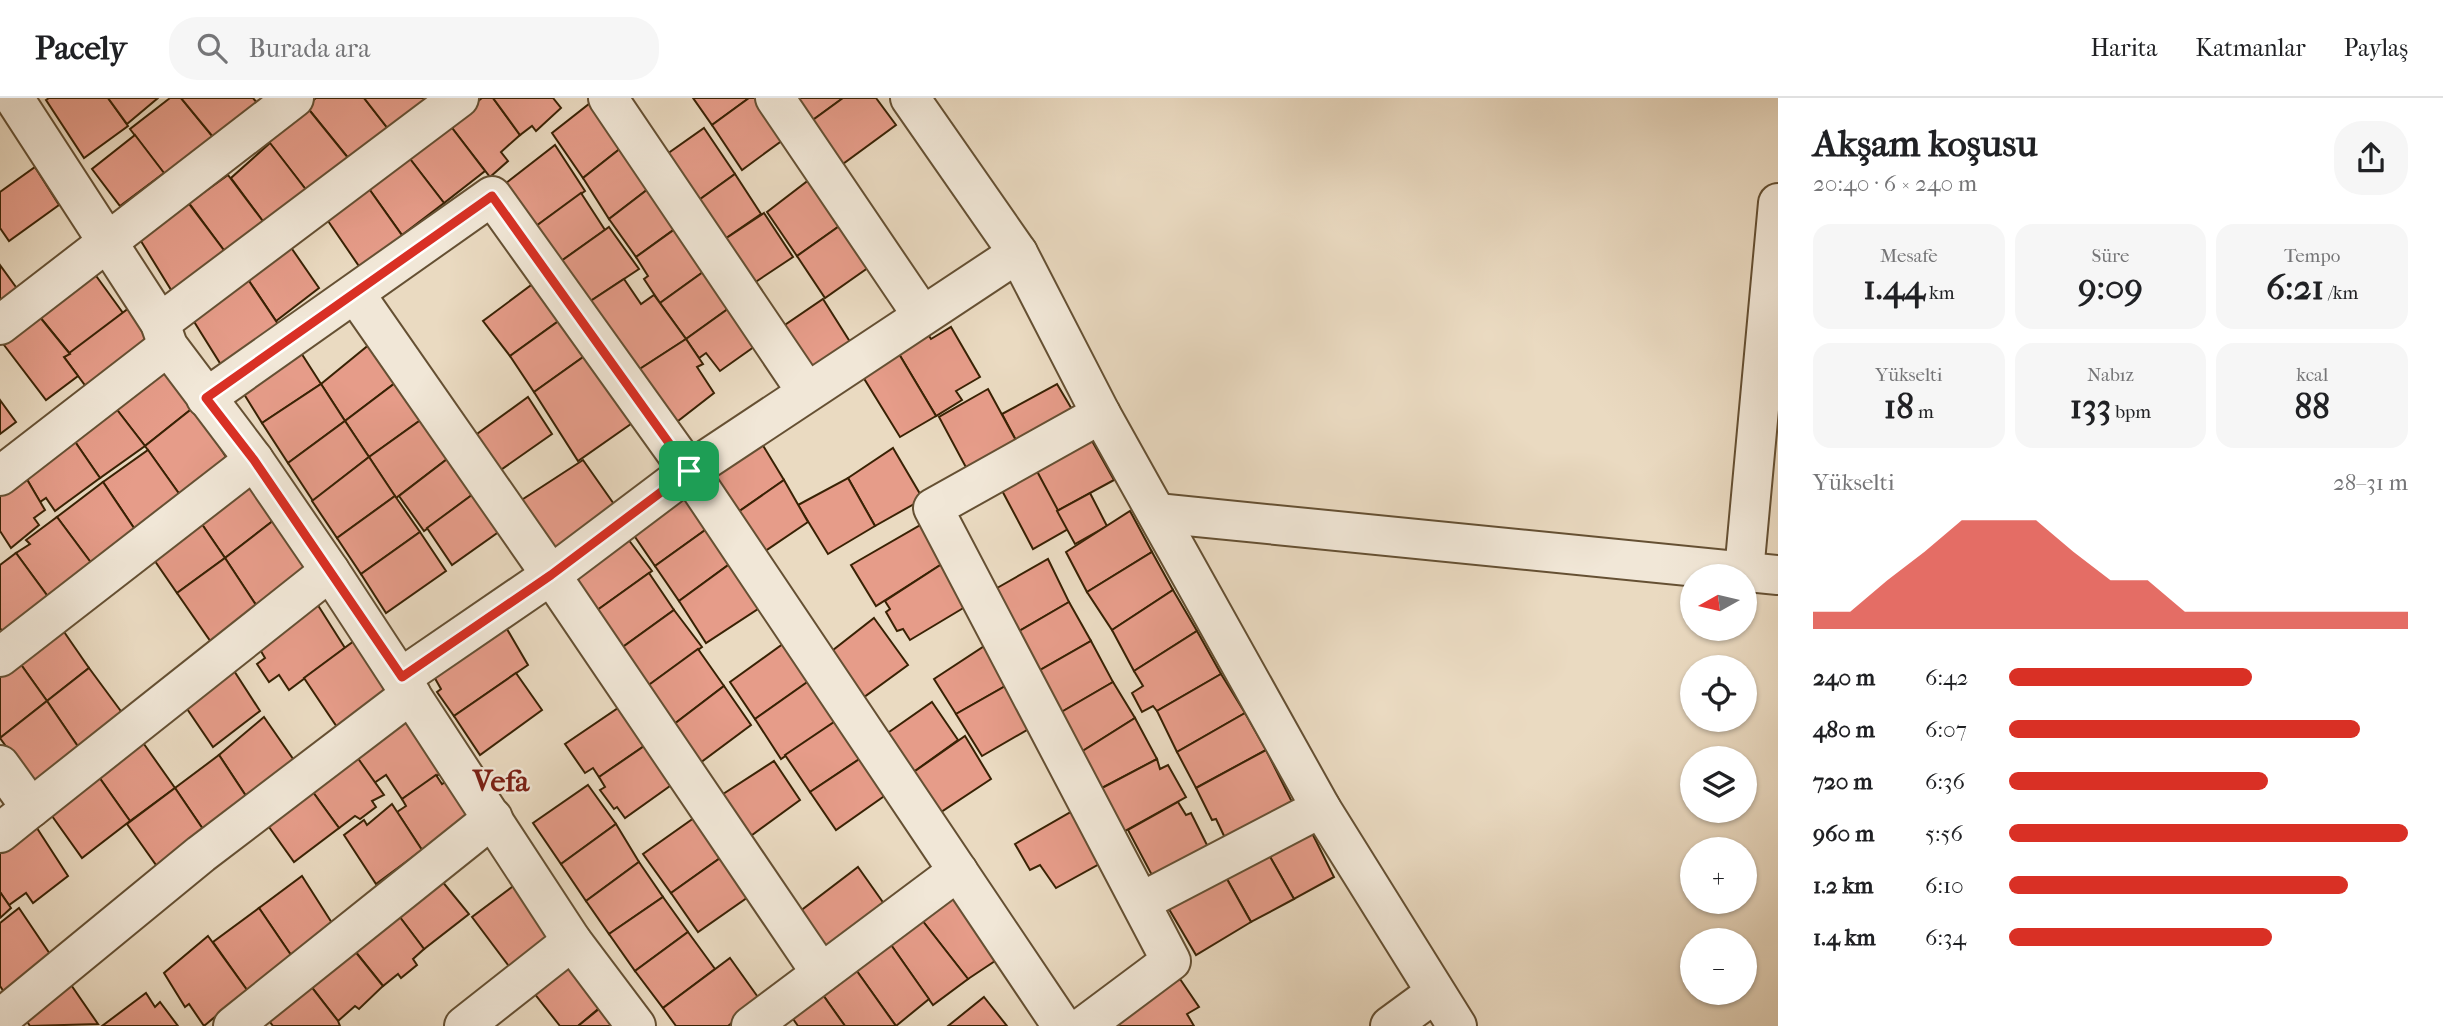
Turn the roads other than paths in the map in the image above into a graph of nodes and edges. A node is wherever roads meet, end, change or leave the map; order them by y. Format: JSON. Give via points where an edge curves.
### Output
{"nodes":[{"id":1,"x":8,"y":98,"type":"edge"},
{"id":2,"x":13,"y":98,"type":"edge"},
{"id":3,"x":294,"y":98,"type":"edge"},
{"id":4,"x":459,"y":98,"type":"edge"},
{"id":5,"x":775,"y":98,"type":"edge"},
{"id":6,"x":910,"y":98,"type":"edge"},
{"id":7,"x":608,"y":99,"type":"edge"},
{"id":8,"x":0,"y":104,"type":"edge"},
{"id":9,"x":1778,"y":203,"type":"edge"},
{"id":10,"x":105,"y":244,"type":"junction"},
{"id":11,"x":1018,"y":253,"type":"junction"},
{"id":12,"x":356,"y":295,"type":"junction"},
{"id":13,"x":922,"y":315,"type":"junction"},
{"id":14,"x":0,"y":325,"type":"edge"},
{"id":15,"x":164,"y":335,"type":"junction"},
{"id":16,"x":806,"y":391,"type":"junction"},
{"id":17,"x":206,"y":398,"type":"junction"},
{"id":18,"x":1101,"y":414,"type":"junction"},
{"id":19,"x":254,"y":460,"type":"junction"},
{"id":20,"x":689,"y":471,"type":"junction"},
{"id":21,"x":0,"y":475,"type":"edge"},
{"id":22,"x":1157,"y":513,"type":"junction"},
{"id":23,"x":330,"y":571,"type":"junction"},
{"id":24,"x":1761,"y":573,"type":"edge"},
{"id":25,"x":551,"y":575,"type":"junction"},
{"id":26,"x":0,"y":657,"type":"edge"},
{"id":27,"x":406,"y":685,"type":"junction"},
{"id":28,"x":0,"y":765,"type":"edge"},
{"id":29,"x":31,"y":808,"type":"junction"},
{"id":30,"x":1321,"y":808,"type":"junction"},
{"id":31,"x":493,"y":818,"type":"junction"},
{"id":32,"x":0,"y":833,"type":"edge"},
{"id":33,"x":958,"y":871,"type":"junction"},
{"id":34,"x":1141,"y":902,"type":"junction"},
{"id":35,"x":572,"y":940,"type":"junction"},
{"id":36,"x":821,"y":973,"type":"junction"},
{"id":37,"x":1435,"y":992,"type":"junction"},
{"id":38,"x":0,"y":1018,"type":"edge"},
{"id":39,"x":233,"y":1026,"type":"edge"},
{"id":40,"x":464,"y":1026,"type":"edge"},
{"id":41,"x":636,"y":1026,"type":"edge"},
{"id":42,"x":751,"y":1026,"type":"edge"},
{"id":43,"x":1062,"y":1026,"type":"edge"},
{"id":44,"x":1084,"y":1026,"type":"edge"},
{"id":45,"x":1390,"y":1026,"type":"edge"},
{"id":46,"x":1457,"y":1026,"type":"edge"}],
"edges":[{"from":1,"to":8,"type":"street"},
{"from":2,"to":10,"type":"street"},
{"from":3,"to":10,"type":"street"},
{"from":4,"to":15,"type":"street"},
{"from":5,"to":13,"type":"street"},
{"from":6,"to":11,"type":"street"},
{"from":7,"to":16,"type":"street"},
{"from":9,"to":24,"type":"street"},
{"from":10,"to":14,"type":"street"},
{"from":10,"to":15,"type":"street"},
{"from":11,"to":13,"type":"street"},
{"from":11,"to":18,"type":"street"},
{"from":12,"to":17,"type":"street"},
{"from":12,"to":20,"type":"street","via":[[492,196]]},
{"from":12,"to":25,"type":"street"},
{"from":13,"to":16,"type":"street"},
{"from":15,"to":17,"type":"street"},
{"from":15,"to":21,"type":"street"},
{"from":16,"to":20,"type":"street"},
{"from":17,"to":19,"type":"street"},
{"from":18,"to":22,"type":"street"},
{"from":18,"to":34,"type":"street","via":[[933,508]]},
{"from":19,"to":23,"type":"street"},
{"from":19,"to":26,"type":"street"},
{"from":20,"to":25,"type":"street"},
{"from":20,"to":33,"type":"street"},
{"from":22,"to":24,"type":"street"},
{"from":22,"to":30,"type":"street"},
{"from":23,"to":27,"type":"street"},
{"from":23,"to":29,"type":"street"},
{"from":25,"to":27,"type":"street"},
{"from":25,"to":36,"type":"street"},
{"from":27,"to":31,"type":"street"},
{"from":27,"to":38,"type":"street"},
{"from":28,"to":29,"type":"street"},
{"from":29,"to":32,"type":"street"},
{"from":30,"to":34,"type":"street"},
{"from":30,"to":37,"type":"street"},
{"from":31,"to":35,"type":"street"},
{"from":31,"to":39,"type":"street"},
{"from":33,"to":36,"type":"street"},
{"from":33,"to":43,"type":"street"},
{"from":34,"to":44,"type":"street","via":[[1171,961]]},
{"from":35,"to":40,"type":"street"},
{"from":35,"to":41,"type":"street"},
{"from":36,"to":42,"type":"street"},
{"from":37,"to":45,"type":"street"},
{"from":37,"to":46,"type":"street"}]}
